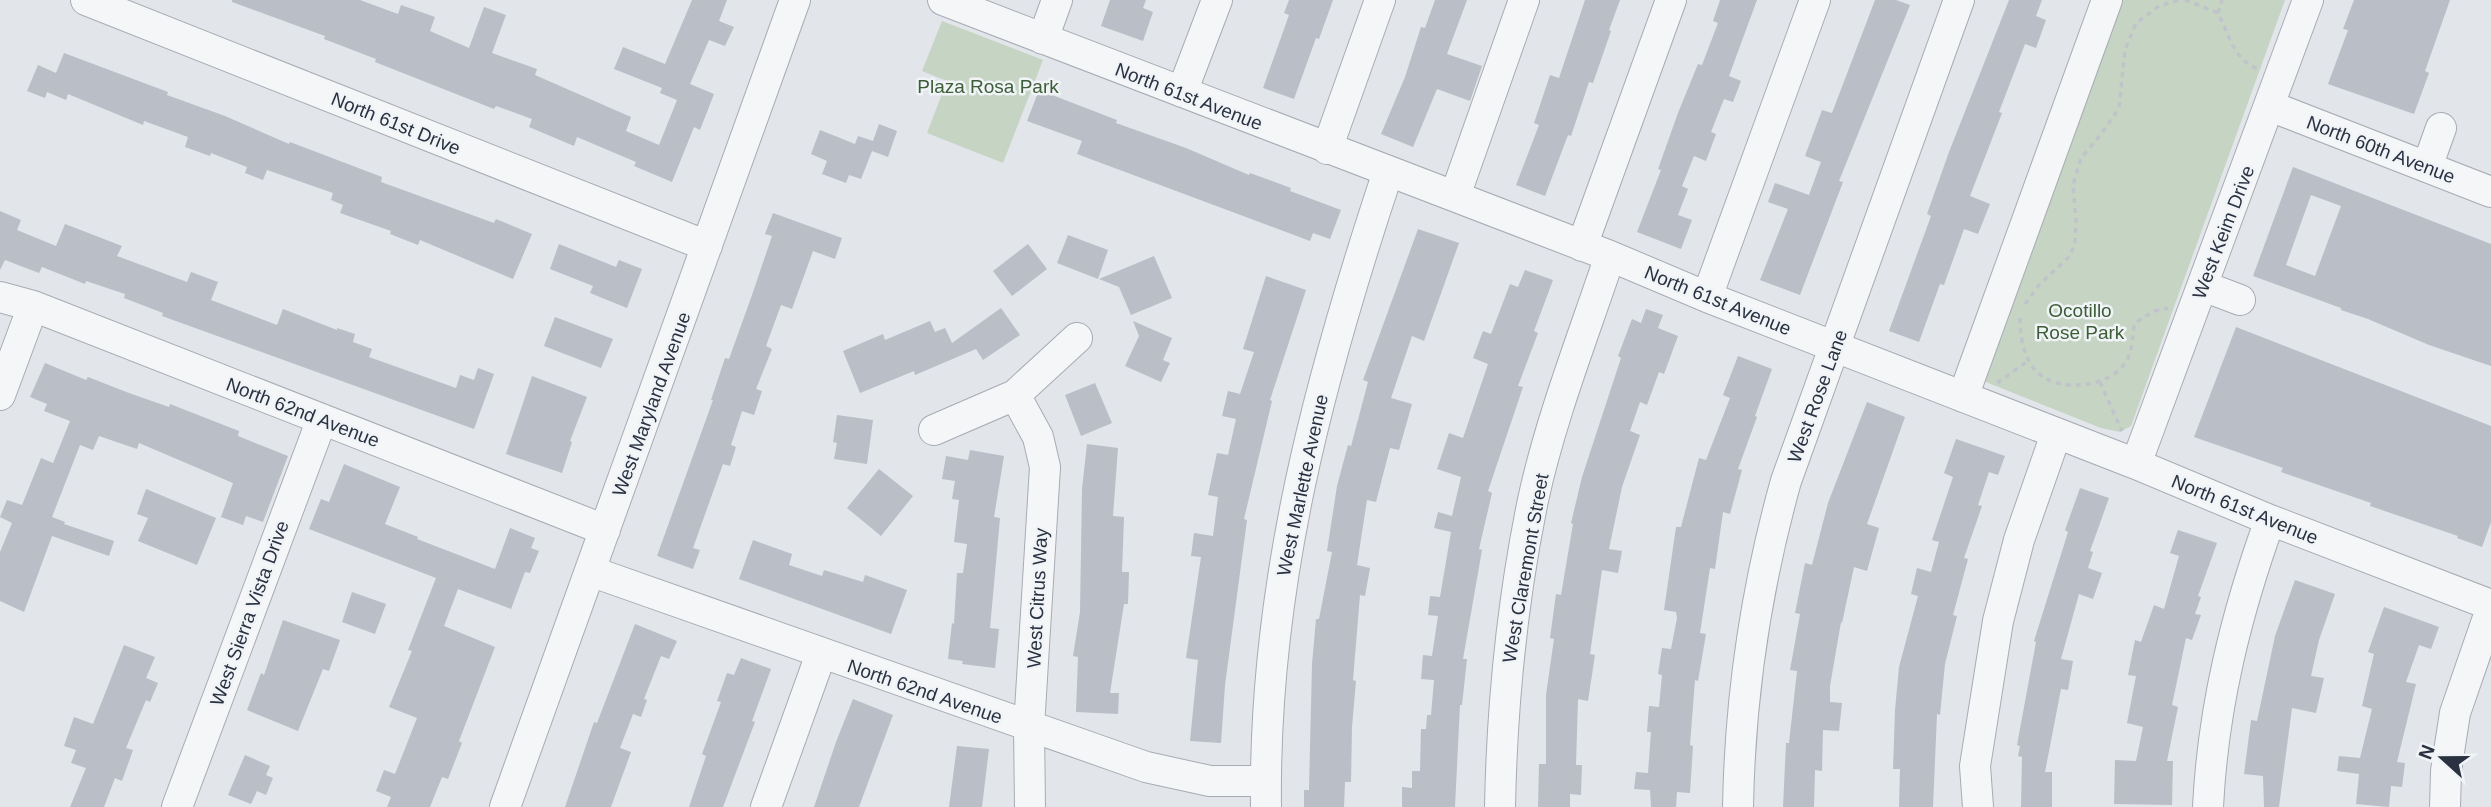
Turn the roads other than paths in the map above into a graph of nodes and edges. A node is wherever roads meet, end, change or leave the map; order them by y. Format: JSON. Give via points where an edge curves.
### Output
{"nodes":[{"id":1,"x":86,"y":0,"type":"edge"},
{"id":2,"x":795,"y":0,"type":"edge"},
{"id":3,"x":943,"y":0,"type":"edge"},
{"id":4,"x":1057,"y":0,"type":"edge"},
{"id":5,"x":1217,"y":0,"type":"edge"},
{"id":6,"x":1380,"y":0,"type":"edge"},
{"id":7,"x":1524,"y":0,"type":"edge"},
{"id":8,"x":1671,"y":0,"type":"edge"},
{"id":9,"x":1815,"y":0,"type":"edge"},
{"id":10,"x":1959,"y":0,"type":"edge"},
{"id":11,"x":2107,"y":0,"type":"edge"},
{"id":12,"x":2308,"y":0,"type":"edge"},
{"id":13,"x":1043,"y":39,"type":"junction"},
{"id":14,"x":1182,"y":92,"type":"junction"},
{"id":15,"x":2270,"y":106,"type":"junction"},
{"id":16,"x":2441,"y":128,"type":"dead end"},
{"id":17,"x":1327,"y":149,"type":"junction"},
{"id":18,"x":2427,"y":167,"type":"junction"},
{"id":19,"x":1388,"y":172,"type":"junction"},
{"id":20,"x":2491,"y":192,"type":"edge"},
{"id":21,"x":1455,"y":196,"type":"junction"},
{"id":22,"x":707,"y":246,"type":"junction"},
{"id":23,"x":1582,"y":246,"type":"junction"},
{"id":24,"x":1611,"y":256,"type":"junction"},
{"id":25,"x":2203,"y":286,"type":"junction"},
{"id":26,"x":0,"y":297,"type":"edge"},
{"id":27,"x":1707,"y":297,"type":"junction"},
{"id":28,"x":2240,"y":300,"type":"dead end"},
{"id":29,"x":33,"y":306,"type":"junction"},
{"id":30,"x":1077,"y":338,"type":"dead end"},
{"id":31,"x":1834,"y":347,"type":"junction"},
{"id":32,"x":1015,"y":395,"type":"junction"},
{"id":33,"x":0,"y":396,"type":"edge"},
{"id":34,"x":1963,"y":397,"type":"junction"},
{"id":35,"x":322,"y":419,"type":"junction"},
{"id":36,"x":934,"y":430,"type":"dead end"},
{"id":37,"x":2056,"y":435,"type":"junction"},
{"id":38,"x":2136,"y":464,"type":"junction"},
{"id":39,"x":2270,"y":520,"type":"junction"},
{"id":40,"x":605,"y":530,"type":"junction"},
{"id":41,"x":590,"y":571,"type":"junction"},
{"id":42,"x":2491,"y":607,"type":"edge"},
{"id":43,"x":821,"y":654,"type":"junction"},
{"id":44,"x":1029,"y":727,"type":"junction"},
{"id":45,"x":1266,"y":794,"type":"edge"},
{"id":46,"x":177,"y":807,"type":"edge"},
{"id":47,"x":505,"y":807,"type":"edge"},
{"id":48,"x":766,"y":807,"type":"edge"},
{"id":49,"x":1030,"y":807,"type":"edge"},
{"id":50,"x":1500,"y":807,"type":"edge"},
{"id":51,"x":1738,"y":807,"type":"edge"},
{"id":52,"x":1978,"y":807,"type":"edge"},
{"id":53,"x":2208,"y":807,"type":"edge"},
{"id":54,"x":2445,"y":807,"type":"edge"}],
"edges":[{"from":1,"to":22,"type":"street","name":"North 61st Drive"},
{"from":2,"to":22,"type":"street","name":"West Maryland Avenue"},
{"from":3,"to":13,"type":"street","name":"North 61st Avenue"},
{"from":4,"to":13,"type":"street"},
{"from":5,"to":14,"type":"street"},
{"from":6,"to":17,"type":"street"},
{"from":7,"to":21,"type":"street"},
{"from":8,"to":23,"type":"street"},
{"from":9,"to":27,"type":"street"},
{"from":10,"to":31,"type":"street","name":"West Rose Lane"},
{"from":11,"to":34,"type":"street"},
{"from":12,"to":15,"type":"street","name":"West Keim Drive"},
{"from":13,"to":14,"type":"street","name":"North 61st Avenue"},
{"from":14,"to":17,"type":"street","name":"North 61st Avenue"},
{"from":15,"to":18,"type":"street","name":"North 60th Avenue"},
{"from":15,"to":25,"type":"street","name":"West Keim Drive"},
{"from":16,"to":18,"type":"street"},
{"from":17,"to":19,"type":"street","name":"North 61st Avenue"},
{"from":18,"to":20,"type":"street","name":"North 60th Avenue"},
{"from":19,"to":21,"type":"street","name":"North 61st Avenue"},
{"from":19,"to":45,"type":"street","name":"West Marlette Avenue","via":[[1329,359],[1289,532],[1274,632]]},
{"from":21,"to":23,"type":"street","name":"North 61st Avenue"},
{"from":22,"to":40,"type":"street","name":"West Maryland Avenue"},
{"from":23,"to":24,"type":"street","name":"North 61st Avenue"},
{"from":24,"to":27,"type":"street","name":"North 61st Avenue"},
{"from":24,"to":50,"type":"street","name":"West Claremont Street","via":[[1557,411],[1533,499],[1513,613],[1502,720]]},
{"from":25,"to":28,"type":"street"},
{"from":25,"to":38,"type":"street","name":"West Keim Drive"},
{"from":26,"to":29,"type":"street","name":"North 62nd Avenue"},
{"from":27,"to":31,"type":"street","name":"North 61st Avenue"},
{"from":29,"to":33,"type":"street"},
{"from":29,"to":35,"type":"street","name":"North 62nd Avenue"},
{"from":30,"to":32,"type":"street"},
{"from":31,"to":34,"type":"street","name":"North 61st Avenue"},
{"from":31,"to":51,"type":"street","name":"West Rose Lane","via":[[1786,481],[1764,567],[1742,710]]},
{"from":32,"to":36,"type":"street"},
{"from":32,"to":44,"type":"street","name":"West Citrus Way","via":[[1038,437],[1045,467]]},
{"from":34,"to":37,"type":"street","name":"North 61st Avenue"},
{"from":35,"to":40,"type":"street","name":"North 62nd Avenue"},
{"from":35,"to":46,"type":"street","name":"West Sierra Vista Drive"},
{"from":37,"to":38,"type":"street","name":"North 61st Avenue"},
{"from":37,"to":52,"type":"street","via":[[2019,540],[1998,621],[1975,766]]},
{"from":38,"to":39,"type":"street","name":"North 61st Avenue"},
{"from":39,"to":42,"type":"street","name":"North 61st Avenue"},
{"from":39,"to":53,"type":"street","via":[[2228,652]]},
{"from":40,"to":41,"type":"street","name":"West Maryland Avenue"},
{"from":41,"to":43,"type":"street","name":"North 62nd Avenue"},
{"from":41,"to":47,"type":"street","name":"West Maryland Avenue"},
{"from":42,"to":54,"type":"street","via":[[2455,713]]},
{"from":43,"to":44,"type":"street","name":"North 62nd Avenue"},
{"from":43,"to":48,"type":"street"},
{"from":44,"to":45,"type":"street","name":"North 62nd Avenue","via":[[1177,775]]},
{"from":44,"to":49,"type":"street","name":"West Citrus Way"}]}
